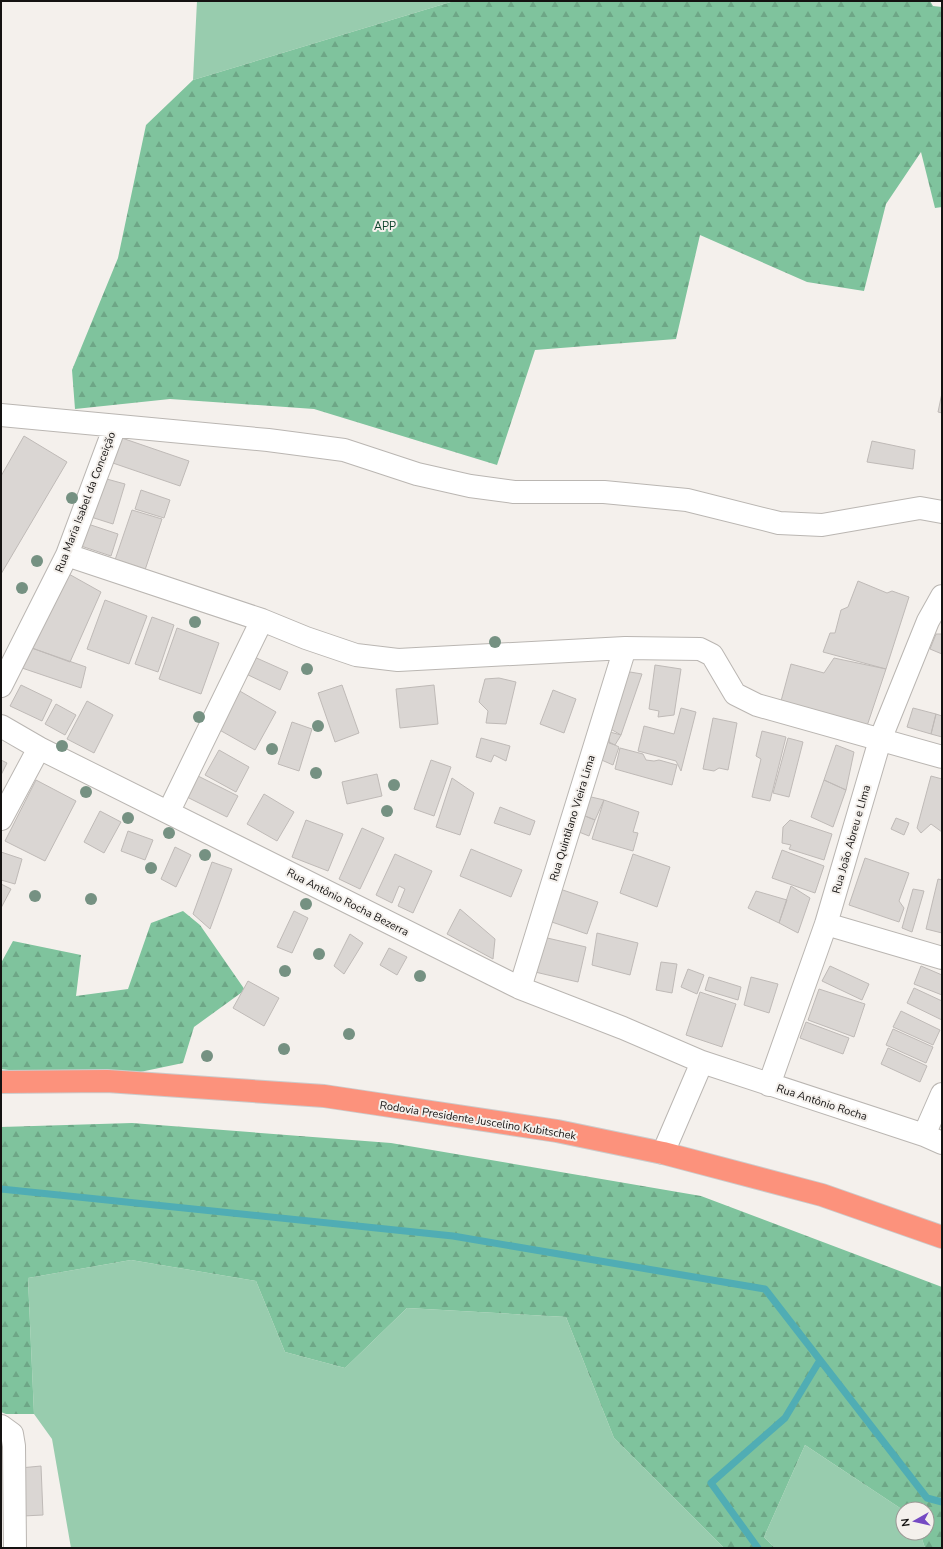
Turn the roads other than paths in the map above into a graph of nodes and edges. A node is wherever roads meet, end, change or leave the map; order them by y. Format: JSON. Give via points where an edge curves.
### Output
{"nodes":[{"id":1,"x":1,"y":415,"type":"edge"},
{"id":2,"x":115,"y":426,"type":"junction"},
{"id":3,"x":942,"y":512,"type":"edge"},
{"id":4,"x":67,"y":555,"type":"junction"},
{"id":5,"x":942,"y":596,"type":"edge"},
{"id":6,"x":262,"y":620,"type":"junction"},
{"id":7,"x":935,"y":621,"type":"edge"},
{"id":8,"x":625,"y":648,"type":"junction"},
{"id":9,"x":1,"y":686,"type":"edge"},
{"id":10,"x":1,"y":726,"type":"edge"},
{"id":11,"x":880,"y":740,"type":"junction"},
{"id":12,"x":40,"y":748,"type":"junction"},
{"id":13,"x":942,"y":757,"type":"edge"},
{"id":14,"x":169,"y":811,"type":"junction"},
{"id":15,"x":1,"y":819,"type":"edge"},
{"id":16,"x":826,"y":924,"type":"junction"},
{"id":17,"x":942,"y":958,"type":"edge"},
{"id":18,"x":520,"y":988,"type":"junction"},
{"id":19,"x":702,"y":1062,"type":"junction"},
{"id":20,"x":1,"y":1082,"type":"edge"},
{"id":21,"x":769,"y":1085,"type":"junction"},
{"id":22,"x":942,"y":1094,"type":"edge"},
{"id":23,"x":933,"y":1139,"type":"edge"},
{"id":24,"x":664,"y":1153,"type":"junction"},
{"id":25,"x":942,"y":1237,"type":"edge"},
{"id":26,"x":6,"y":1430,"type":"edge"},
{"id":27,"x":15,"y":1548,"type":"edge"}],
"edges":[{"from":1,"to":2,"type":"street"},
{"from":2,"to":3,"type":"street","via":[[268,440],[344,450],[417,474],[470,486],[514,492],[604,492],[687,500],[779,523],[822,525],[920,508]]},
{"from":2,"to":4,"type":"street","name":"Rua Maria Isabel da Conceição"},
{"from":4,"to":6,"type":"street"},
{"from":4,"to":9,"type":"street","name":"Rua Maria Isabel da Conceição"},
{"from":5,"to":7,"type":"street","name":"Rua João Abreu e LIma"},
{"from":6,"to":8,"type":"street","via":[[356,655],[398,660]]},
{"from":6,"to":14,"type":"street"},
{"from":7,"to":11,"type":"street","name":"Rua João Abreu e LIma"},
{"from":8,"to":11,"type":"street","via":[[700,648],[712,655],[735,694],[757,705]]},
{"from":8,"to":18,"type":"street","name":"Rua Quintilano Vieira Lima"},
{"from":10,"to":12,"type":"street","name":"Rua Antônio Rocha Bezerra"},
{"from":11,"to":13,"type":"street"},
{"from":11,"to":16,"type":"street","name":"Rua João Abreu e LIma"},
{"from":12,"to":14,"type":"street","name":"Rua Antônio Rocha Bezerra"},
{"from":12,"to":15,"type":"street"},
{"from":14,"to":18,"type":"street","name":"Rua Antônio Rocha Bezerra"},
{"from":16,"to":17,"type":"street"},
{"from":16,"to":21,"type":"street","name":"Rua João Abreu e LIma"},
{"from":18,"to":19,"type":"street","name":"Rua Antônio Rocha Bezerra"},
{"from":19,"to":21,"type":"street","name":"Rua Antônio Rocha"},
{"from":19,"to":24,"type":"street"},
{"from":20,"to":24,"type":"highway","name":"Rodovia Presidente Juscelino Kubitschek","via":[[107,1081],[324,1096],[557,1131]]},
{"from":21,"to":23,"type":"street","name":"Rua Antônio Rocha"},
{"from":22,"to":23,"type":"street"},
{"from":24,"to":25,"type":"highway","name":"Rodovia Presidente Juscelino Kubitschek","via":[[822,1195]]},
{"from":26,"to":27,"type":"street","via":[[14,1446]]}]}
